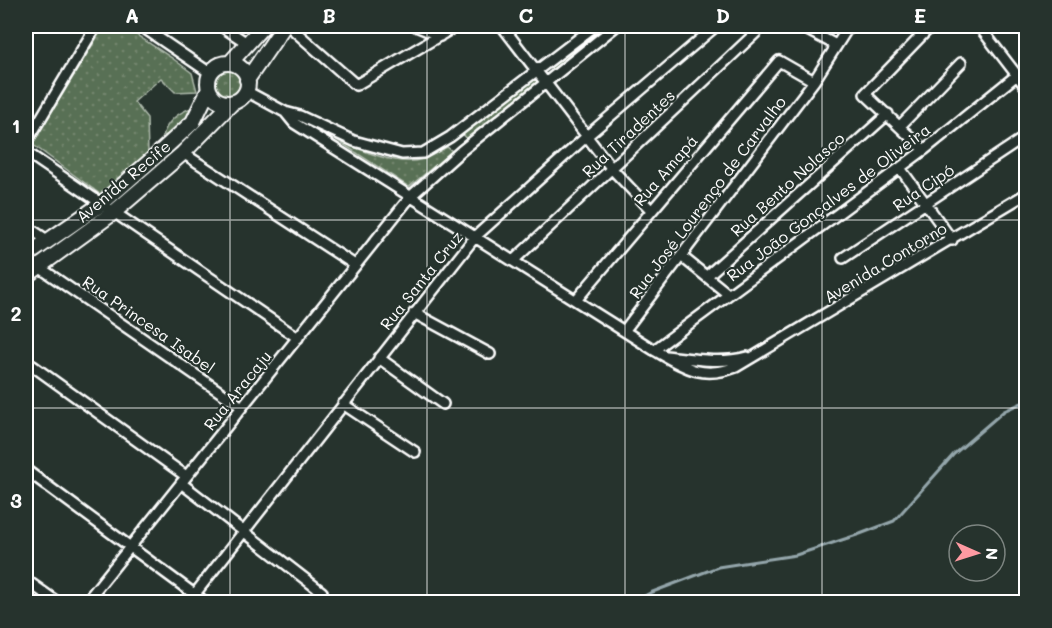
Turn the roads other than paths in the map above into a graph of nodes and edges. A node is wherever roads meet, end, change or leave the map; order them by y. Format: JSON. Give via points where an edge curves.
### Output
{"nodes":[{"id":1,"x":96,"y":26,"type":"edge"},
{"id":2,"x":141,"y":26,"type":"edge"},
{"id":3,"x":221,"y":26,"type":"edge"},
{"id":4,"x":263,"y":26,"type":"edge"},
{"id":5,"x":284,"y":26,"type":"edge"},
{"id":6,"x":289,"y":26,"type":"edge"},
{"id":7,"x":416,"y":26,"type":"edge"},
{"id":8,"x":456,"y":26,"type":"edge"},
{"id":9,"x":502,"y":26,"type":"edge"},
{"id":10,"x":595,"y":26,"type":"edge"},
{"id":11,"x":616,"y":26,"type":"edge"},
{"id":12,"x":716,"y":26,"type":"edge"},
{"id":13,"x":763,"y":26,"type":"edge"},
{"id":14,"x":800,"y":26,"type":"edge"},
{"id":15,"x":849,"y":26,"type":"edge"},
{"id":16,"x":931,"y":26,"type":"edge"},
{"id":17,"x":979,"y":26,"type":"edge"},
{"id":18,"x":440,"y":36,"type":"junction"},
{"id":19,"x":247,"y":44,"type":"junction"},
{"id":20,"x":836,"y":45,"type":"junction"},
{"id":21,"x":230,"y":63,"type":"junction"},
{"id":22,"x":961,"y":63,"type":"dead end"},
{"id":23,"x":537,"y":70,"type":"junction"},
{"id":24,"x":210,"y":73,"type":"junction"},
{"id":25,"x":1017,"y":75,"type":"junction"},
{"id":26,"x":814,"y":81,"type":"junction"},
{"id":27,"x":546,"y":82,"type":"junction"},
{"id":28,"x":247,"y":85,"type":"junction"},
{"id":29,"x":1026,"y":87,"type":"edge"},
{"id":30,"x":209,"y":89,"type":"junction"},
{"id":31,"x":233,"y":102,"type":"junction"},
{"id":32,"x":285,"y":112,"type":"junction"},
{"id":33,"x":888,"y":114,"type":"junction"},
{"id":34,"x":900,"y":126,"type":"junction"},
{"id":35,"x":587,"y":136,"type":"junction"},
{"id":36,"x":450,"y":137,"type":"junction"},
{"id":37,"x":26,"y":144,"type":"edge"},
{"id":38,"x":1023,"y":144,"type":"edge"},
{"id":39,"x":924,"y":150,"type":"junction"},
{"id":40,"x":461,"y":151,"type":"junction"},
{"id":41,"x":26,"y":153,"type":"edge"},
{"id":42,"x":183,"y":153,"type":"junction"},
{"id":43,"x":900,"y":168,"type":"junction"},
{"id":44,"x":612,"y":169,"type":"junction"},
{"id":45,"x":1026,"y":194,"type":"edge"},
{"id":46,"x":411,"y":196,"type":"junction"},
{"id":47,"x":926,"y":203,"type":"junction"},
{"id":48,"x":100,"y":205,"type":"junction"},
{"id":49,"x":651,"y":210,"type":"junction"},
{"id":50,"x":113,"y":213,"type":"junction"},
{"id":51,"x":26,"y":225,"type":"edge"},
{"id":52,"x":475,"y":237,"type":"junction"},
{"id":53,"x":47,"y":240,"type":"junction"},
{"id":54,"x":952,"y":240,"type":"junction"},
{"id":55,"x":26,"y":256,"type":"edge"},
{"id":56,"x":681,"y":256,"type":"junction"},
{"id":57,"x":843,"y":258,"type":"dead end"},
{"id":58,"x":513,"y":261,"type":"junction"},
{"id":59,"x":355,"y":265,"type":"junction"},
{"id":60,"x":39,"y":267,"type":"junction"},
{"id":61,"x":26,"y":276,"type":"edge"},
{"id":62,"x":706,"y":276,"type":"junction"},
{"id":63,"x":728,"y":294,"type":"junction"},
{"id":64,"x":576,"y":300,"type":"junction"},
{"id":65,"x":414,"y":313,"type":"junction"},
{"id":66,"x":624,"y":331,"type":"junction"},
{"id":67,"x":298,"y":338,"type":"junction"},
{"id":68,"x":659,"y":353,"type":"junction"},
{"id":69,"x":490,"y":354,"type":"dead end"},
{"id":70,"x":379,"y":358,"type":"junction"},
{"id":71,"x":26,"y":361,"type":"edge"},
{"id":72,"x":343,"y":404,"type":"junction"},
{"id":73,"x":443,"y":404,"type":"dead end"},
{"id":74,"x":242,"y":407,"type":"junction"},
{"id":75,"x":415,"y":452,"type":"dead end"},
{"id":76,"x":26,"y":470,"type":"edge"},
{"id":77,"x":184,"y":480,"type":"junction"},
{"id":78,"x":243,"y":531,"type":"junction"},
{"id":79,"x":131,"y":546,"type":"junction"},
{"id":80,"x":26,"y":580,"type":"edge"},
{"id":81,"x":322,"y":592,"type":"dead end"},
{"id":82,"x":195,"y":595,"type":"junction"},
{"id":83,"x":57,"y":603,"type":"edge"},
{"id":84,"x":86,"y":603,"type":"edge"},
{"id":85,"x":205,"y":603,"type":"edge"}],
"edges":[{"from":1,"to":37,"type":"street"},
{"from":2,"to":24,"type":"street"},
{"from":3,"to":19,"type":"street"},
{"from":4,"to":19,"type":"street"},
{"from":5,"to":28,"type":"street"},
{"from":6,"to":18,"type":"street","via":[[356,85]]},
{"from":7,"to":18,"type":"street"},
{"from":8,"to":18,"type":"street"},
{"from":9,"to":23,"type":"street"},
{"from":10,"to":23,"type":"street"},
{"from":11,"to":27,"type":"street","name":"Rua Aracaju"},
{"from":12,"to":35,"type":"street","name":"Rua Santa Cruz"},
{"from":13,"to":44,"type":"street","name":"Rua Tiradentes"},
{"from":14,"to":20,"type":"street"},
{"from":15,"to":20,"type":"street","name":"Rua José Lourenço de Carvalho"},
{"from":16,"to":33,"type":"street","via":[[865,94]]},
{"from":17,"to":25,"type":"street"},
{"from":19,"to":21,"type":"street"},
{"from":20,"to":26,"type":"street","name":"Rua José Lourenço de Carvalho"},
{"from":21,"to":24,"type":"street","via":[[217,66]]},
{"from":21,"to":28,"type":"street","via":[[241,68]]},
{"from":22,"to":34,"type":"street"},
{"from":23,"to":27,"type":"street"},
{"from":23,"to":36,"type":"street"},
{"from":24,"to":30,"type":"street"},
{"from":25,"to":29,"type":"street"},
{"from":25,"to":39,"type":"street","name":"Rua João Gonçalves de Oliveira"},
{"from":26,"to":49,"type":"street","name":"Rua Amapá","via":[[779,61]]},
{"from":26,"to":56,"type":"street","name":"Rua José Lourenço de Carvalho"},
{"from":27,"to":35,"type":"street"},
{"from":27,"to":40,"type":"street","name":"Rua Aracaju"},
{"from":28,"to":31,"type":"street"},
{"from":28,"to":32,"type":"street"},
{"from":30,"to":31,"type":"street","via":[[216,99]]},
{"from":30,"to":48,"type":"street","name":"Avenida Recife","via":[[193,122]]},
{"from":31,"to":42,"type":"street","name":"Avenida Recife"},
{"from":32,"to":36,"type":"street","via":[[354,141],[402,154],[423,153]]},
{"from":32,"to":46,"type":"street","name":"Avenida Contorno","via":[[294,123]]},
{"from":33,"to":34,"type":"street"},
{"from":33,"to":62,"type":"street","name":"Rua Bento Nolasco"},
{"from":34,"to":39,"type":"street"},
{"from":35,"to":44,"type":"street"},
{"from":35,"to":52,"type":"street","name":"Rua Santa Cruz"},
{"from":36,"to":40,"type":"street"},
{"from":38,"to":47,"type":"street","name":"Rua Cipó"},
{"from":39,"to":43,"type":"street","name":"Rua João Gonçalves de Oliveira"},
{"from":40,"to":46,"type":"street","name":"Rua Aracaju"},
{"from":41,"to":48,"type":"street"},
{"from":42,"to":50,"type":"street","name":"Avenida Recife"},
{"from":42,"to":59,"type":"street"},
{"from":43,"to":47,"type":"street"},
{"from":43,"to":63,"type":"street","name":"Rua João Gonçalves de Oliveira"},
{"from":44,"to":49,"type":"street"},
{"from":44,"to":58,"type":"street","name":"Rua Tiradentes"},
{"from":45,"to":54,"type":"street","name":"Avenida Contorno"},
{"from":46,"to":52,"type":"street","name":"Avenida Contorno"},
{"from":46,"to":59,"type":"street","name":"Rua Aracaju"},
{"from":47,"to":54,"type":"street"},
{"from":47,"to":57,"type":"street","name":"Rua Cipó"},
{"from":48,"to":50,"type":"street"},
{"from":48,"to":53,"type":"street","name":"Avenida Recife"},
{"from":49,"to":64,"type":"street","name":"Rua Amapá"},
{"from":50,"to":60,"type":"street","name":"Avenida Recife"},
{"from":50,"to":67,"type":"street"},
{"from":51,"to":53,"type":"street"},
{"from":52,"to":58,"type":"street","name":"Avenida Contorno"},
{"from":52,"to":65,"type":"street","name":"Rua Santa Cruz"},
{"from":53,"to":55,"type":"street","name":"Avenida Recife"},
{"from":54,"to":68,"type":"street","name":"Avenida Contorno","via":[[736,368],[711,373],[694,371]]},
{"from":56,"to":62,"type":"street"},
{"from":56,"to":66,"type":"street","name":"Rua José Lourenço de Carvalho"},
{"from":58,"to":64,"type":"street","name":"Avenida Contorno"},
{"from":59,"to":67,"type":"street","name":"Rua Aracaju"},
{"from":60,"to":61,"type":"street","name":"Avenida Recife"},
{"from":60,"to":74,"type":"street","name":"Rua Princesa Isabel"},
{"from":62,"to":63,"type":"street"},
{"from":63,"to":68,"type":"street","name":"Rua João Gonçalves de Oliveira"},
{"from":64,"to":66,"type":"street","name":"Avenida Contorno"},
{"from":65,"to":69,"type":"street"},
{"from":65,"to":70,"type":"street","name":"Rua Santa Cruz"},
{"from":66,"to":68,"type":"street","name":"Avenida Contorno"},
{"from":67,"to":74,"type":"street","name":"Rua Aracaju"},
{"from":70,"to":72,"type":"street","name":"Rua Santa Cruz"},
{"from":70,"to":73,"type":"street"},
{"from":71,"to":77,"type":"street"},
{"from":72,"to":75,"type":"street"},
{"from":72,"to":78,"type":"street","name":"Rua Santa Cruz"},
{"from":74,"to":77,"type":"street","name":"Rua Aracaju"},
{"from":76,"to":79,"type":"street"},
{"from":77,"to":78,"type":"street"},
{"from":77,"to":79,"type":"street","name":"Rua Aracaju"},
{"from":78,"to":81,"type":"street"},
{"from":78,"to":82,"type":"street","name":"Rua Santa Cruz"},
{"from":79,"to":82,"type":"street"},
{"from":79,"to":84,"type":"street","name":"Rua Aracaju"},
{"from":80,"to":83,"type":"street"},
{"from":82,"to":85,"type":"street"}]}
